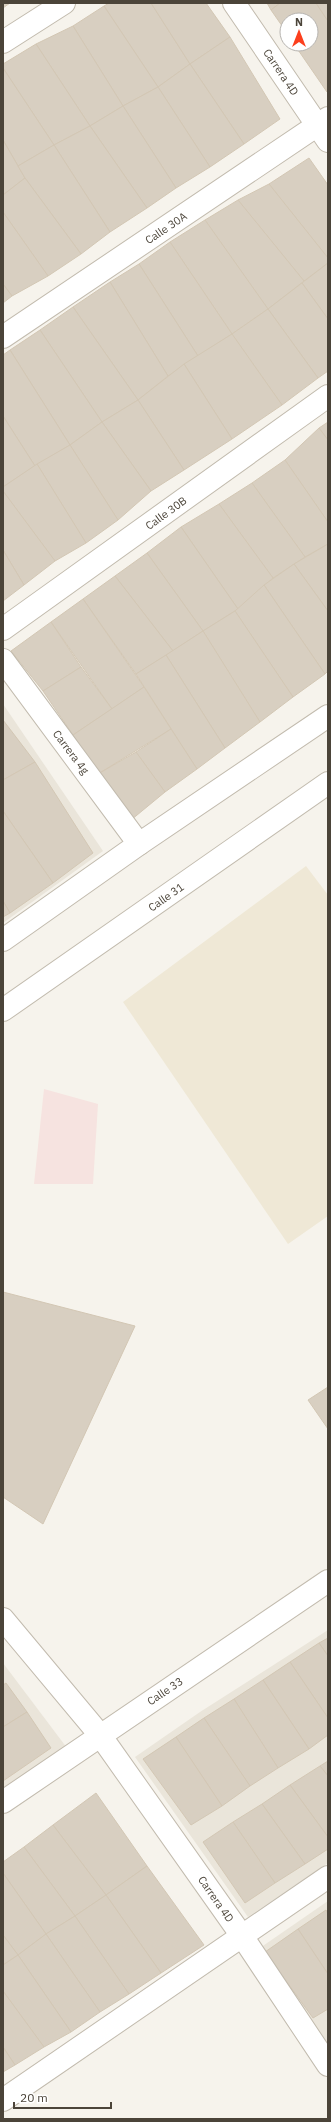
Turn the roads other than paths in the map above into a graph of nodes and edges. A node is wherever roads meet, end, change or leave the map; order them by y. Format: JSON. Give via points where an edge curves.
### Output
{"nodes":[{"id":1,"x":64,"y":3,"type":"edge"},
{"id":2,"x":234,"y":3,"type":"edge"},
{"id":3,"x":3,"y":42,"type":"edge"},
{"id":4,"x":325,"y":129,"type":"edge"},
{"id":5,"x":3,"y":337,"type":"edge"},
{"id":6,"x":328,"y":396,"type":"edge"},
{"id":7,"x":3,"y":629,"type":"edge"},
{"id":8,"x":3,"y":660,"type":"edge"},
{"id":9,"x":328,"y":716,"type":"edge"},
{"id":10,"x":328,"y":783,"type":"edge"},
{"id":11,"x":139,"y":844,"type":"junction"},
{"id":12,"x":3,"y":940,"type":"edge"},
{"id":13,"x":3,"y":1010,"type":"edge"},
{"id":14,"x":328,"y":1581,"type":"edge"},
{"id":15,"x":3,"y":1619,"type":"edge"},
{"id":16,"x":100,"y":1735,"type":"junction"},
{"id":17,"x":3,"y":1802,"type":"edge"},
{"id":18,"x":328,"y":1877,"type":"edge"},
{"id":19,"x":242,"y":1936,"type":"junction"},
{"id":20,"x":328,"y":2065,"type":"edge"},
{"id":21,"x":3,"y":2100,"type":"edge"}],
"edges":[{"from":1,"to":3,"type":"street"},
{"from":2,"to":4,"type":"street","name":"Carrera 4D"},
{"from":4,"to":5,"type":"street","name":"Calle 30A"},
{"from":6,"to":7,"type":"street","name":"Calle 30B"},
{"from":8,"to":11,"type":"street","name":"Carrera 4g"},
{"from":9,"to":11,"type":"street"},
{"from":10,"to":13,"type":"street","name":"Calle 31"},
{"from":11,"to":12,"type":"street"},
{"from":14,"to":16,"type":"street","name":"Calle 33"},
{"from":15,"to":16,"type":"street","name":"Carrera 4D"},
{"from":16,"to":17,"type":"street","name":"Calle 33"},
{"from":16,"to":19,"type":"street","name":"Carrera 4D"},
{"from":18,"to":19,"type":"street"},
{"from":19,"to":20,"type":"street","name":"Carrera 4D"},
{"from":19,"to":21,"type":"street"}]}
